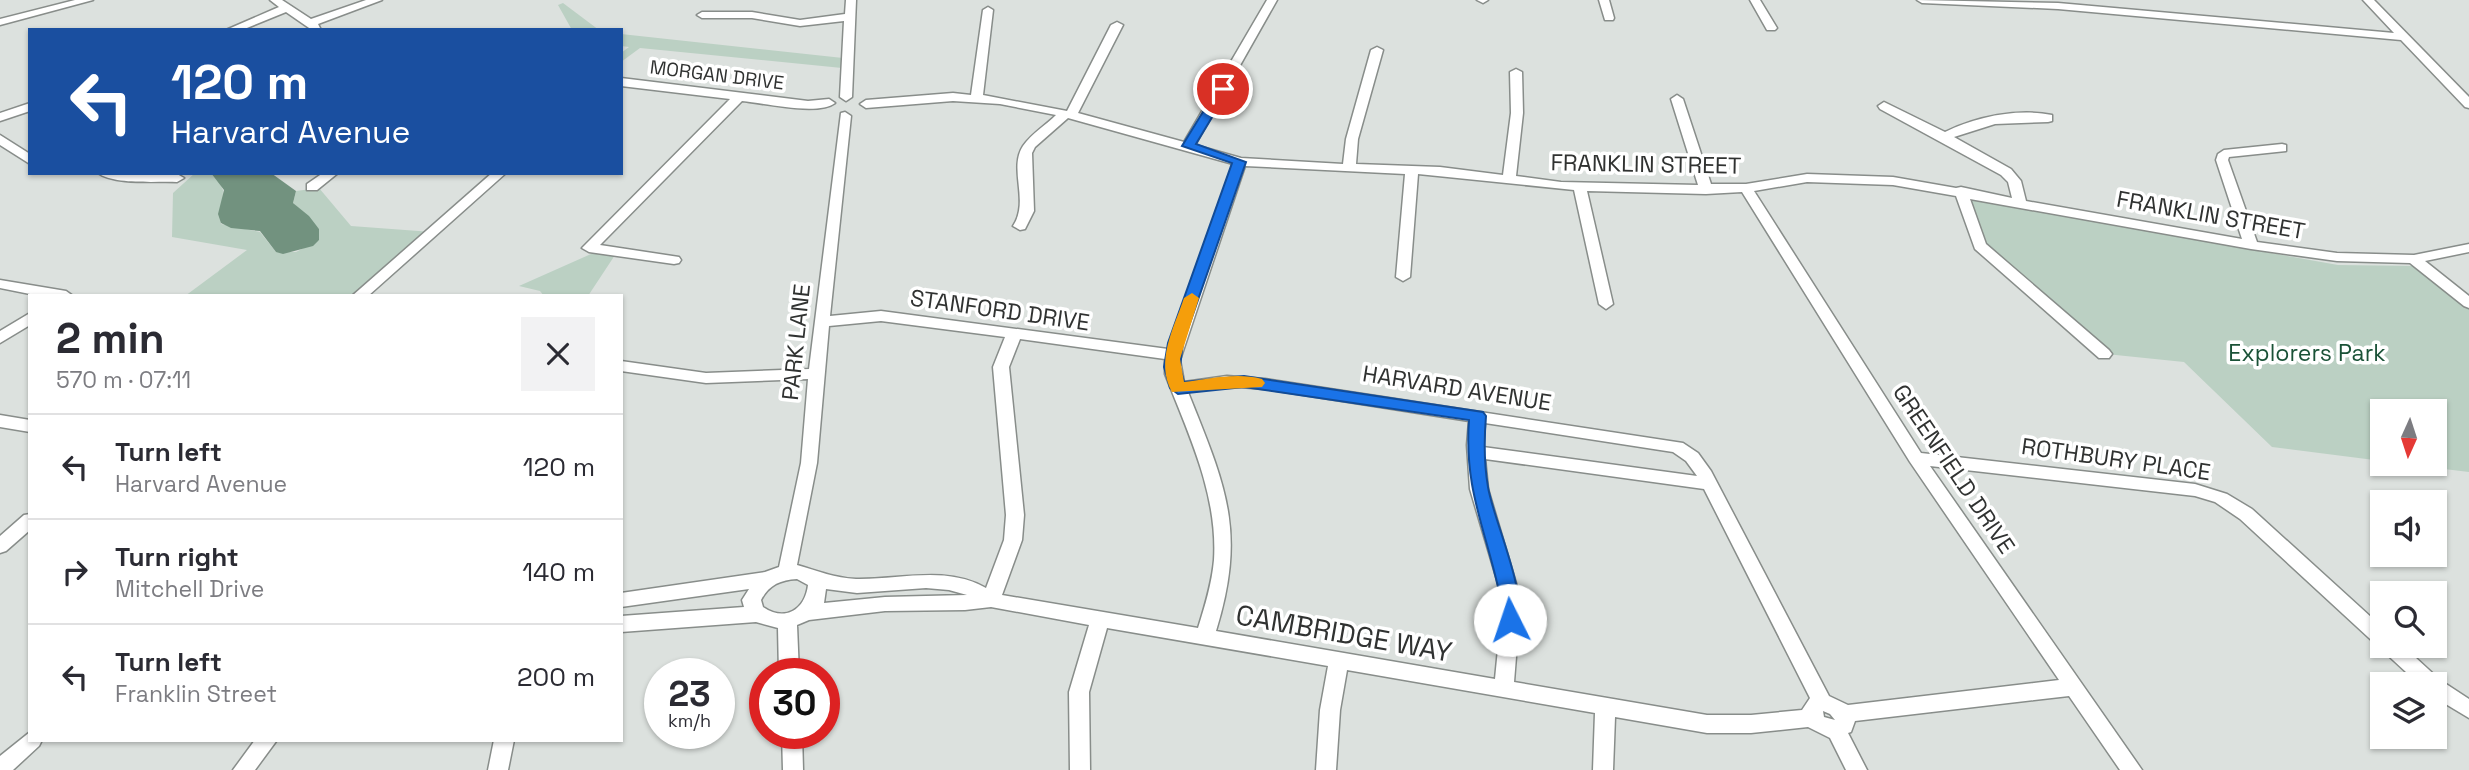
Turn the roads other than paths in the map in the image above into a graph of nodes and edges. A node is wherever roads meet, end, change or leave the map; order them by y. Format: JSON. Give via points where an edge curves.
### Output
{"nodes":[{"id":1,"x":88,"y":0,"type":"edge"},
{"id":2,"x":275,"y":0,"type":"edge"},
{"id":3,"x":377,"y":0,"type":"edge"},
{"id":4,"x":851,"y":0,"type":"edge"},
{"id":5,"x":1272,"y":0,"type":"edge"},
{"id":6,"x":1604,"y":0,"type":"edge"},
{"id":7,"x":1755,"y":0,"type":"edge"},
{"id":8,"x":1922,"y":0,"type":"edge"},
{"id":9,"x":2368,"y":0,"type":"edge"},
{"id":10,"x":61,"y":3,"type":"edge"},
{"id":11,"x":287,"y":8,"type":"junction"},
{"id":12,"x":988,"y":10,"type":"dead end"},
{"id":13,"x":702,"y":15,"type":"dead end"},
{"id":14,"x":849,"y":17,"type":"junction"},
{"id":15,"x":1609,"y":18,"type":"dead end"},
{"id":16,"x":0,"y":22,"type":"edge"},
{"id":17,"x":1117,"y":25,"type":"dead end"},
{"id":18,"x":314,"y":27,"type":"edge"},
{"id":19,"x":236,"y":28,"type":"edge"},
{"id":20,"x":1771,"y":28,"type":"dead end"},
{"id":21,"x":2402,"y":37,"type":"junction"},
{"id":22,"x":1377,"y":50,"type":"dead end"},
{"id":23,"x":1516,"y":72,"type":"dead end"},
{"id":24,"x":623,"y":82,"type":"edge"},
{"id":25,"x":738,"y":97,"type":"junction"},
{"id":26,"x":846,"y":97,"type":"junction"},
{"id":27,"x":977,"y":97,"type":"junction"},
{"id":28,"x":1678,"y":99,"type":"dead end"},
{"id":29,"x":866,"y":104,"type":"junction"},
{"id":30,"x":2469,"y":104,"type":"edge"},
{"id":31,"x":1884,"y":106,"type":"dead end"},
{"id":32,"x":28,"y":108,"type":"edge"},
{"id":33,"x":829,"y":108,"type":"junction"},
{"id":34,"x":1068,"y":115,"type":"junction"},
{"id":35,"x":845,"y":116,"type":"junction"},
{"id":36,"x":0,"y":117,"type":"edge"},
{"id":37,"x":2048,"y":118,"type":"dead end"},
{"id":38,"x":1944,"y":137,"type":"junction"},
{"id":39,"x":0,"y":139,"type":"edge"},
{"id":40,"x":1188,"y":146,"type":"junction"},
{"id":41,"x":2283,"y":148,"type":"dead end"},
{"id":42,"x":28,"y":159,"type":"edge"},
{"id":43,"x":1240,"y":162,"type":"junction"},
{"id":44,"x":1349,"y":168,"type":"junction"},
{"id":45,"x":1412,"y":170,"type":"junction"},
{"id":46,"x":117,"y":175,"type":"edge"},
{"id":47,"x":329,"y":175,"type":"edge"},
{"id":48,"x":498,"y":175,"type":"edge"},
{"id":49,"x":177,"y":178,"type":"dead end"},
{"id":50,"x":1509,"y":180,"type":"junction"},
{"id":51,"x":312,"y":187,"type":"dead end"},
{"id":52,"x":1580,"y":187,"type":"junction"},
{"id":53,"x":1746,"y":188,"type":"junction"},
{"id":54,"x":1706,"y":190,"type":"junction"},
{"id":55,"x":1961,"y":191,"type":"junction"},
{"id":56,"x":2020,"y":202,"type":"junction"},
{"id":57,"x":1020,"y":226,"type":"dead end"},
{"id":58,"x":2251,"y":245,"type":"junction"},
{"id":59,"x":2469,"y":248,"type":"edge"},
{"id":60,"x":2414,"y":259,"type":"junction"},
{"id":61,"x":674,"y":260,"type":"dead end"},
{"id":62,"x":1403,"y":277,"type":"dead end"},
{"id":63,"x":0,"y":284,"type":"edge"},
{"id":64,"x":53,"y":294,"type":"edge"},
{"id":65,"x":361,"y":294,"type":"edge"},
{"id":66,"x":2469,"y":303,"type":"edge"},
{"id":67,"x":1606,"y":304,"type":"dead end"},
{"id":68,"x":28,"y":319,"type":"edge"},
{"id":69,"x":821,"y":323,"type":"junction"},
{"id":70,"x":1014,"y":335,"type":"junction"},
{"id":71,"x":0,"y":338,"type":"edge"},
{"id":72,"x":2104,"y":354,"type":"dead end"},
{"id":73,"x":1173,"y":355,"type":"junction"},
{"id":74,"x":623,"y":366,"type":"edge"},
{"id":75,"x":817,"y":374,"type":"junction"},
{"id":76,"x":1178,"y":388,"type":"junction"},
{"id":77,"x":1477,"y":416,"type":"junction"},
{"id":78,"x":0,"y":421,"type":"edge"},
{"id":79,"x":28,"y":426,"type":"edge"},
{"id":80,"x":1476,"y":452,"type":"junction"},
{"id":81,"x":1916,"y":458,"type":"junction"},
{"id":82,"x":1710,"y":484,"type":"junction"},
{"id":83,"x":28,"y":522,"type":"edge"},
{"id":84,"x":0,"y":546,"type":"edge"},
{"id":85,"x":787,"y":572,"type":"junction"},
{"id":86,"x":813,"y":578,"type":"junction"},
{"id":87,"x":768,"y":579,"type":"junction"},
{"id":88,"x":670,"y":594,"type":"junction"},
{"id":89,"x":623,"y":600,"type":"edge"},
{"id":90,"x":991,"y":600,"type":"junction"},
{"id":91,"x":757,"y":614,"type":"junction"},
{"id":92,"x":796,"y":617,"type":"junction"},
{"id":93,"x":664,"y":620,"type":"junction"},
{"id":94,"x":1100,"y":620,"type":"junction"},
{"id":95,"x":623,"y":624,"type":"edge"},
{"id":96,"x":2370,"y":628,"type":"edge"},
{"id":97,"x":1204,"y":638,"type":"junction"},
{"id":98,"x":791,"y":658,"type":"edge"},
{"id":99,"x":2403,"y":658,"type":"edge"},
{"id":100,"x":1339,"y":660,"type":"junction"},
{"id":101,"x":2418,"y":672,"type":"edge"},
{"id":102,"x":2073,"y":687,"type":"junction"},
{"id":103,"x":1504,"y":690,"type":"junction"},
{"id":104,"x":2447,"y":695,"type":"edge"},
{"id":105,"x":1605,"y":707,"type":"junction"},
{"id":106,"x":1818,"y":710,"type":"junction"},
{"id":107,"x":2469,"y":710,"type":"edge"},
{"id":108,"x":1840,"y":722,"type":"junction"},
{"id":109,"x":30,"y":742,"type":"edge"},
{"id":110,"x":265,"y":742,"type":"edge"},
{"id":111,"x":504,"y":742,"type":"edge"},
{"id":112,"x":792,"y":749,"type":"edge"},
{"id":113,"x":0,"y":769,"type":"edge"},
{"id":114,"x":243,"y":770,"type":"edge"},
{"id":115,"x":498,"y":770,"type":"edge"},
{"id":116,"x":793,"y":770,"type":"edge"},
{"id":117,"x":1080,"y":770,"type":"edge"},
{"id":118,"x":1326,"y":770,"type":"edge"},
{"id":119,"x":1603,"y":770,"type":"edge"},
{"id":120,"x":1857,"y":770,"type":"edge"},
{"id":121,"x":2132,"y":770,"type":"edge"}],
"edges":[{"from":1,"to":10,"type":"street"},
{"from":2,"to":11,"type":"street"},
{"from":3,"to":18,"type":"street"},
{"from":4,"to":14,"type":"street"},
{"from":5,"to":40,"type":"street"},
{"from":6,"to":15,"type":"street"},
{"from":7,"to":20,"type":"street"},
{"from":8,"to":21,"type":"street"},
{"from":9,"to":21,"type":"street"},
{"from":10,"to":16,"type":"street"},
{"from":11,"to":18,"type":"street"},
{"from":11,"to":19,"type":"street"},
{"from":12,"to":27,"type":"street"},
{"from":13,"to":14,"type":"street","via":[[752,15],[800,23]]},
{"from":14,"to":26,"type":"street"},
{"from":17,"to":34,"type":"street"},
{"from":21,"to":30,"type":"street"},
{"from":22,"to":44,"type":"street","via":[[1352,139]]},
{"from":23,"to":50,"type":"street","via":[[1517,113]]},
{"from":24,"to":25,"type":"street","name":"MORGAN DRIVE"},
{"from":25,"to":33,"type":"street","name":"MORGAN DRIVE"},
{"from":25,"to":61,"type":"street","via":[[589,248]]},
{"from":26,"to":29,"type":"street"},
{"from":26,"to":33,"type":"street"},
{"from":27,"to":29,"type":"street","name":"FRANKLIN STREET"},
{"from":27,"to":34,"type":"street","name":"FRANKLIN STREET"},
{"from":28,"to":54,"type":"street"},
{"from":29,"to":35,"type":"street","via":[[858,113]]},
{"from":31,"to":38,"type":"street"},
{"from":32,"to":36,"type":"street"},
{"from":33,"to":35,"type":"street"},
{"from":34,"to":40,"type":"street","name":"FRANKLIN STREET"},
{"from":34,"to":57,"type":"street","via":[[1026,153],[1028,208]]},
{"from":35,"to":69,"type":"street","name":"PARK LANE"},
{"from":37,"to":38,"type":"street","via":[[1994,118]]},
{"from":38,"to":56,"type":"street","via":[[2006,172]]},
{"from":39,"to":42,"type":"street"},
{"from":40,"to":43,"type":"street","name":"FRANKLIN STREET"},
{"from":41,"to":58,"type":"street","via":[[2234,152],[2222,160]]},
{"from":43,"to":44,"type":"street","name":"FRANKLIN STREET"},
{"from":43,"to":73,"type":"street"},
{"from":44,"to":45,"type":"street","name":"FRANKLIN STREET"},
{"from":45,"to":50,"type":"street","name":"FRANKLIN STREET"},
{"from":45,"to":62,"type":"street"},
{"from":46,"to":49,"type":"street"},
{"from":47,"to":51,"type":"street"},
{"from":48,"to":65,"type":"street"},
{"from":50,"to":52,"type":"street","name":"FRANKLIN STREET"},
{"from":52,"to":54,"type":"street","name":"FRANKLIN STREET"},
{"from":52,"to":67,"type":"street"},
{"from":53,"to":54,"type":"street","name":"FRANKLIN STREET"},
{"from":53,"to":55,"type":"street","name":"FRANKLIN STREET","via":[[1807,178],[1924,184]]},
{"from":53,"to":81,"type":"street","name":"GREENFIELD DRIVE"},
{"from":55,"to":56,"type":"street","name":"FRANKLIN STREET"},
{"from":55,"to":72,"type":"street","via":[[1980,246]]},
{"from":56,"to":58,"type":"street","name":"FRANKLIN STREET"},
{"from":58,"to":60,"type":"street","name":"FRANKLIN STREET","via":[[2337,257]]},
{"from":59,"to":60,"type":"street","name":"FRANKLIN STREET"},
{"from":60,"to":66,"type":"street"},
{"from":63,"to":64,"type":"street"},
{"from":68,"to":71,"type":"street"},
{"from":69,"to":70,"type":"street","name":"STANFORD DRIVE","via":[[881,316]]},
{"from":69,"to":75,"type":"street","name":"PARK LANE"},
{"from":70,"to":73,"type":"street","name":"STANFORD DRIVE"},
{"from":70,"to":90,"type":"street","via":[[1001,367],[1015,515],[1013,540]]},
{"from":73,"to":76,"type":"street"},
{"from":74,"to":75,"type":"street","via":[[706,378]]},
{"from":75,"to":85,"type":"street","name":"PARK LANE","via":[[809,463]]},
{"from":76,"to":77,"type":"street","name":"HARVARD AVENUE","via":[[1244,381]]},
{"from":76,"to":97,"type":"street","via":[[1211,468],[1223,537],[1223,562]]},
{"from":77,"to":80,"type":"street"},
{"from":77,"to":82,"type":"street","name":"HARVARD AVENUE","via":[[1668,444],[1692,457]]},
{"from":78,"to":79,"type":"street"},
{"from":80,"to":82,"type":"street"},
{"from":80,"to":103,"type":"street","via":[[1479,489],[1509,590]]},
{"from":81,"to":96,"type":"street","name":"ROTHBURY PLACE","via":[[2195,490],[2221,498],[2246,514]]},
{"from":81,"to":102,"type":"street","name":"GREENFIELD DRIVE"},
{"from":82,"to":106,"type":"street","name":"HARVARD AVENUE"},
{"from":83,"to":84,"type":"street"},
{"from":85,"to":86,"type":"street"},
{"from":85,"to":87,"type":"street"},
{"from":86,"to":90,"type":"street","name":"CAMBRIDGE WAY","via":[[842,586],[941,582],[979,591]]},
{"from":86,"to":92,"type":"street","via":[[818,593],[815,602]]},
{"from":87,"to":88,"type":"street"},
{"from":87,"to":91,"type":"street","via":[[753,597]]},
{"from":88,"to":89,"type":"street"},
{"from":88,"to":93,"type":"street"},
{"from":90,"to":92,"type":"street","name":"CAMBRIDGE WAY","via":[[885,604]]},
{"from":90,"to":94,"type":"street","name":"CAMBRIDGE WAY"},
{"from":91,"to":92,"type":"street","via":[[765,620]]},
{"from":91,"to":93,"type":"street"},
{"from":92,"to":98,"type":"street"},
{"from":93,"to":95,"type":"street"},
{"from":94,"to":97,"type":"street","name":"CAMBRIDGE WAY"},
{"from":94,"to":117,"type":"street","via":[[1079,692]]},
{"from":97,"to":100,"type":"street","name":"CAMBRIDGE WAY"},
{"from":99,"to":101,"type":"street"},
{"from":100,"to":103,"type":"street","name":"CAMBRIDGE WAY"},
{"from":100,"to":118,"type":"street"},
{"from":102,"to":108,"type":"street"},
{"from":102,"to":121,"type":"street","name":"GREENFIELD DRIVE"},
{"from":103,"to":105,"type":"street","name":"CAMBRIDGE WAY"},
{"from":104,"to":107,"type":"street"},
{"from":105,"to":106,"type":"street","name":"CAMBRIDGE WAY","via":[[1727,726]]},
{"from":105,"to":119,"type":"street"},
{"from":106,"to":108,"type":"street","via":[[1835,706]]},
{"from":108,"to":120,"type":"street"},
{"from":109,"to":113,"type":"street"},
{"from":110,"to":114,"type":"street"},
{"from":111,"to":115,"type":"street"},
{"from":112,"to":116,"type":"street"}]}
